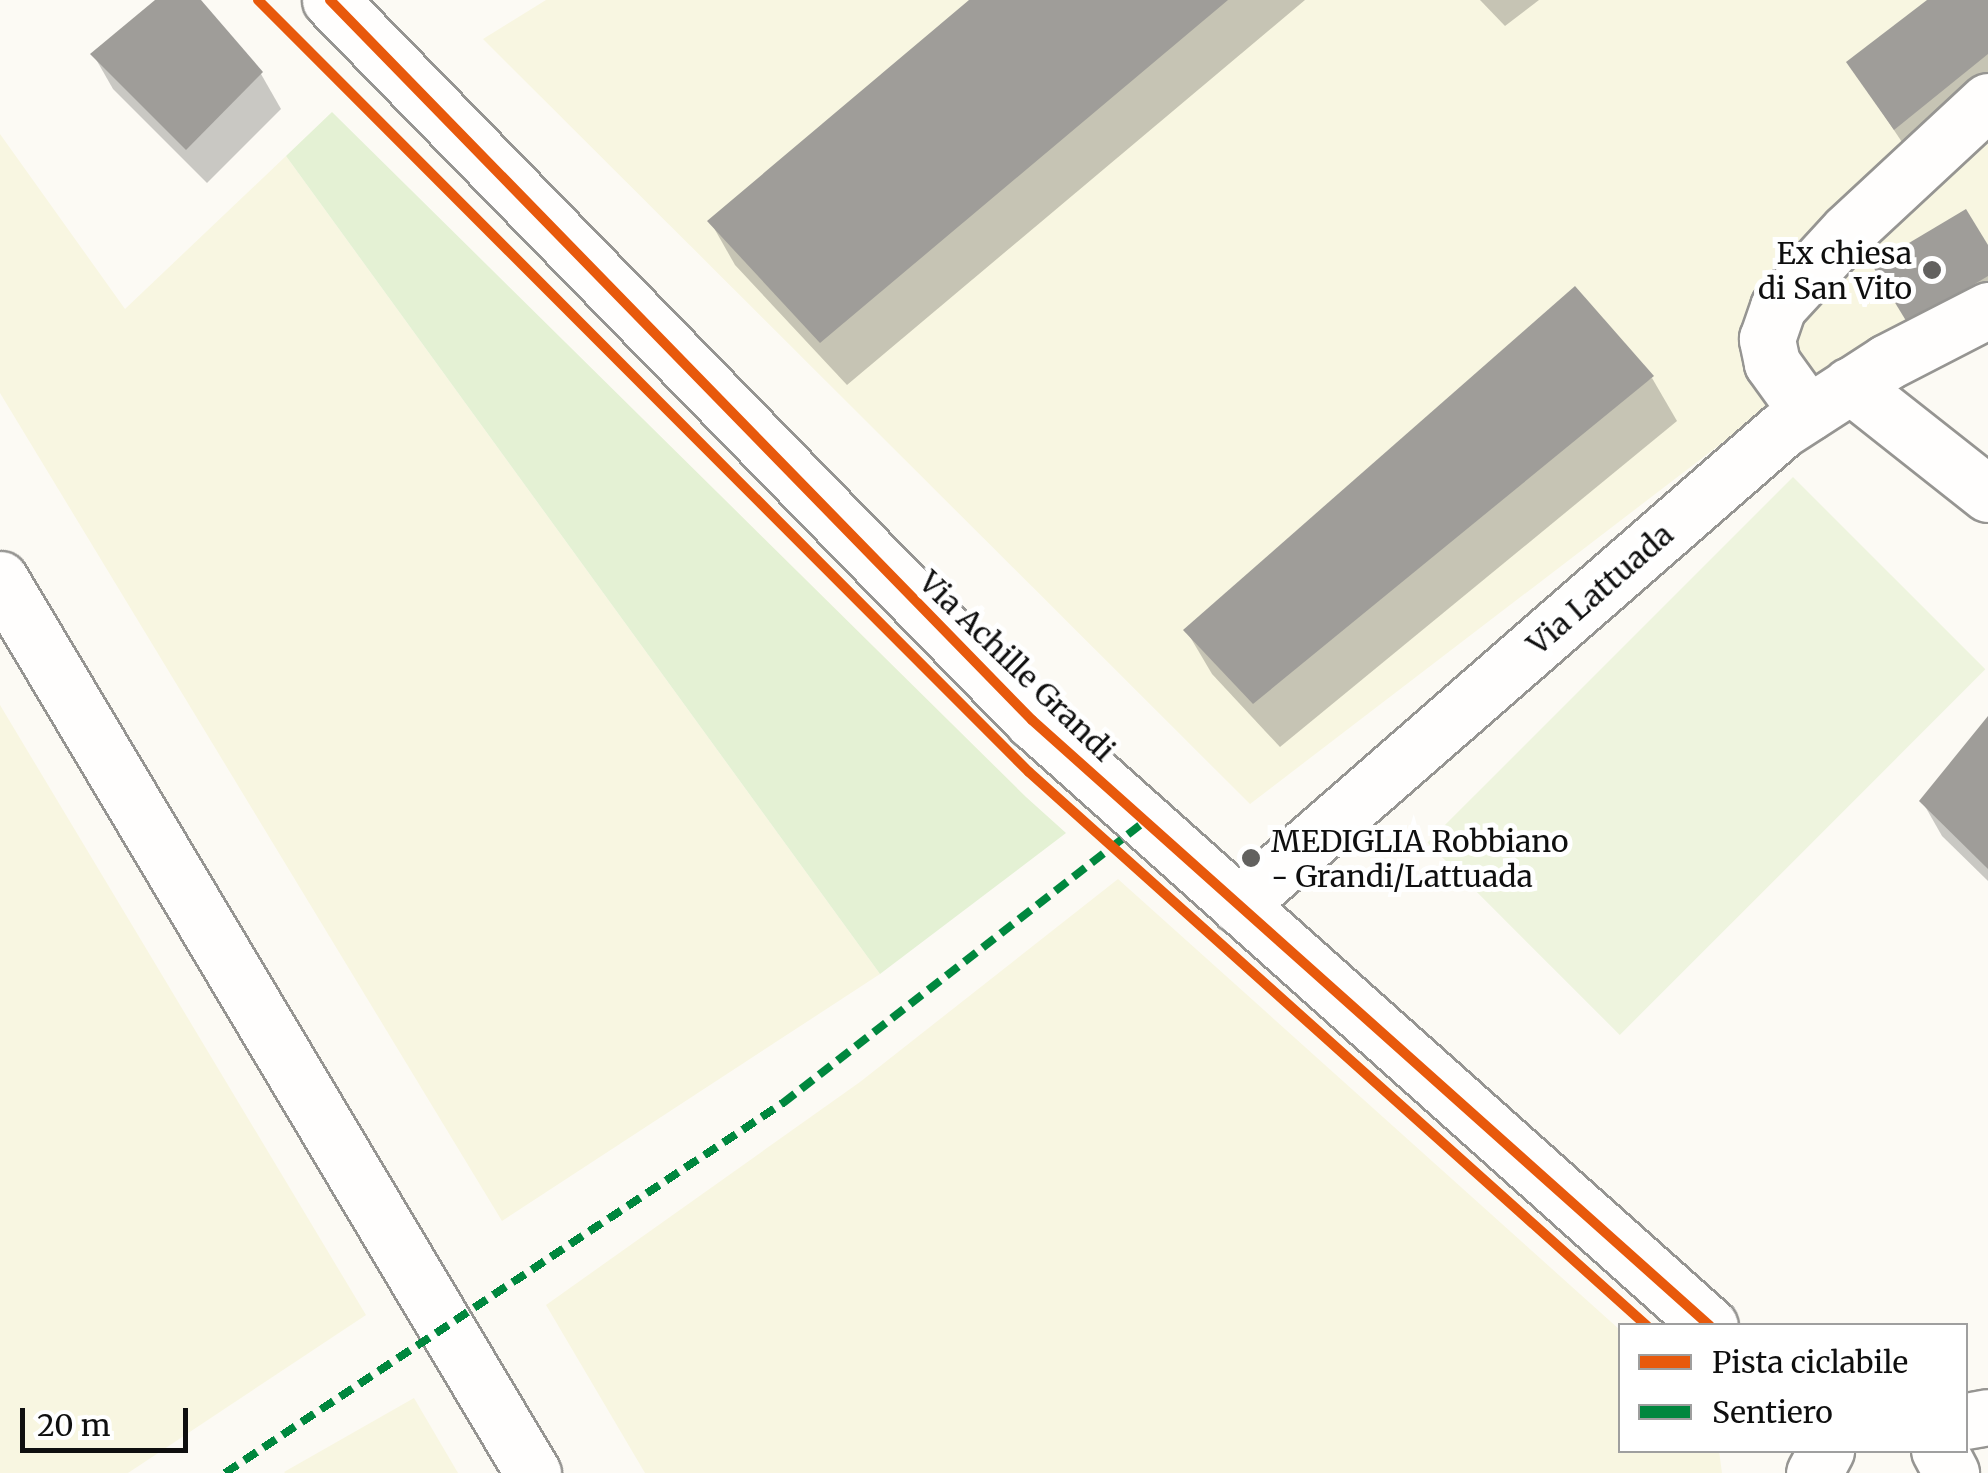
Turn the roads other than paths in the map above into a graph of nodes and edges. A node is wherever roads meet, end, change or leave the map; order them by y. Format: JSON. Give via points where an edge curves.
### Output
{"nodes":[{"id":1,"x":330,"y":0,"type":"edge"},
{"id":2,"x":1988,"y":101,"type":"edge"},
{"id":3,"x":1988,"y":310,"type":"edge"},
{"id":4,"x":1829,"y":399,"type":"junction"},
{"id":5,"x":1988,"y":494,"type":"edge"},
{"id":6,"x":0,"y":579,"type":"edge"},
{"id":7,"x":1238,"y":905,"type":"junction"},
{"id":8,"x":1707,"y":1323,"type":"edge"},
{"id":9,"x":533,"y":1473,"type":"edge"}],
"edges":[{"from":1,"to":7,"type":"street","name":"Via Achille Grandi","via":[[1032,720]]},
{"from":2,"to":4,"type":"street","via":[[1848,231],[1778,308],[1767,339],[1772,363]]},
{"from":3,"to":4,"type":"street","name":"Via Lattuada"},
{"from":4,"to":5,"type":"street"},
{"from":4,"to":7,"type":"street","name":"Via Lattuada","via":[[1782,430]]},
{"from":6,"to":9,"type":"street"},
{"from":7,"to":8,"type":"street","name":"Via Achille Grandi"}]}
